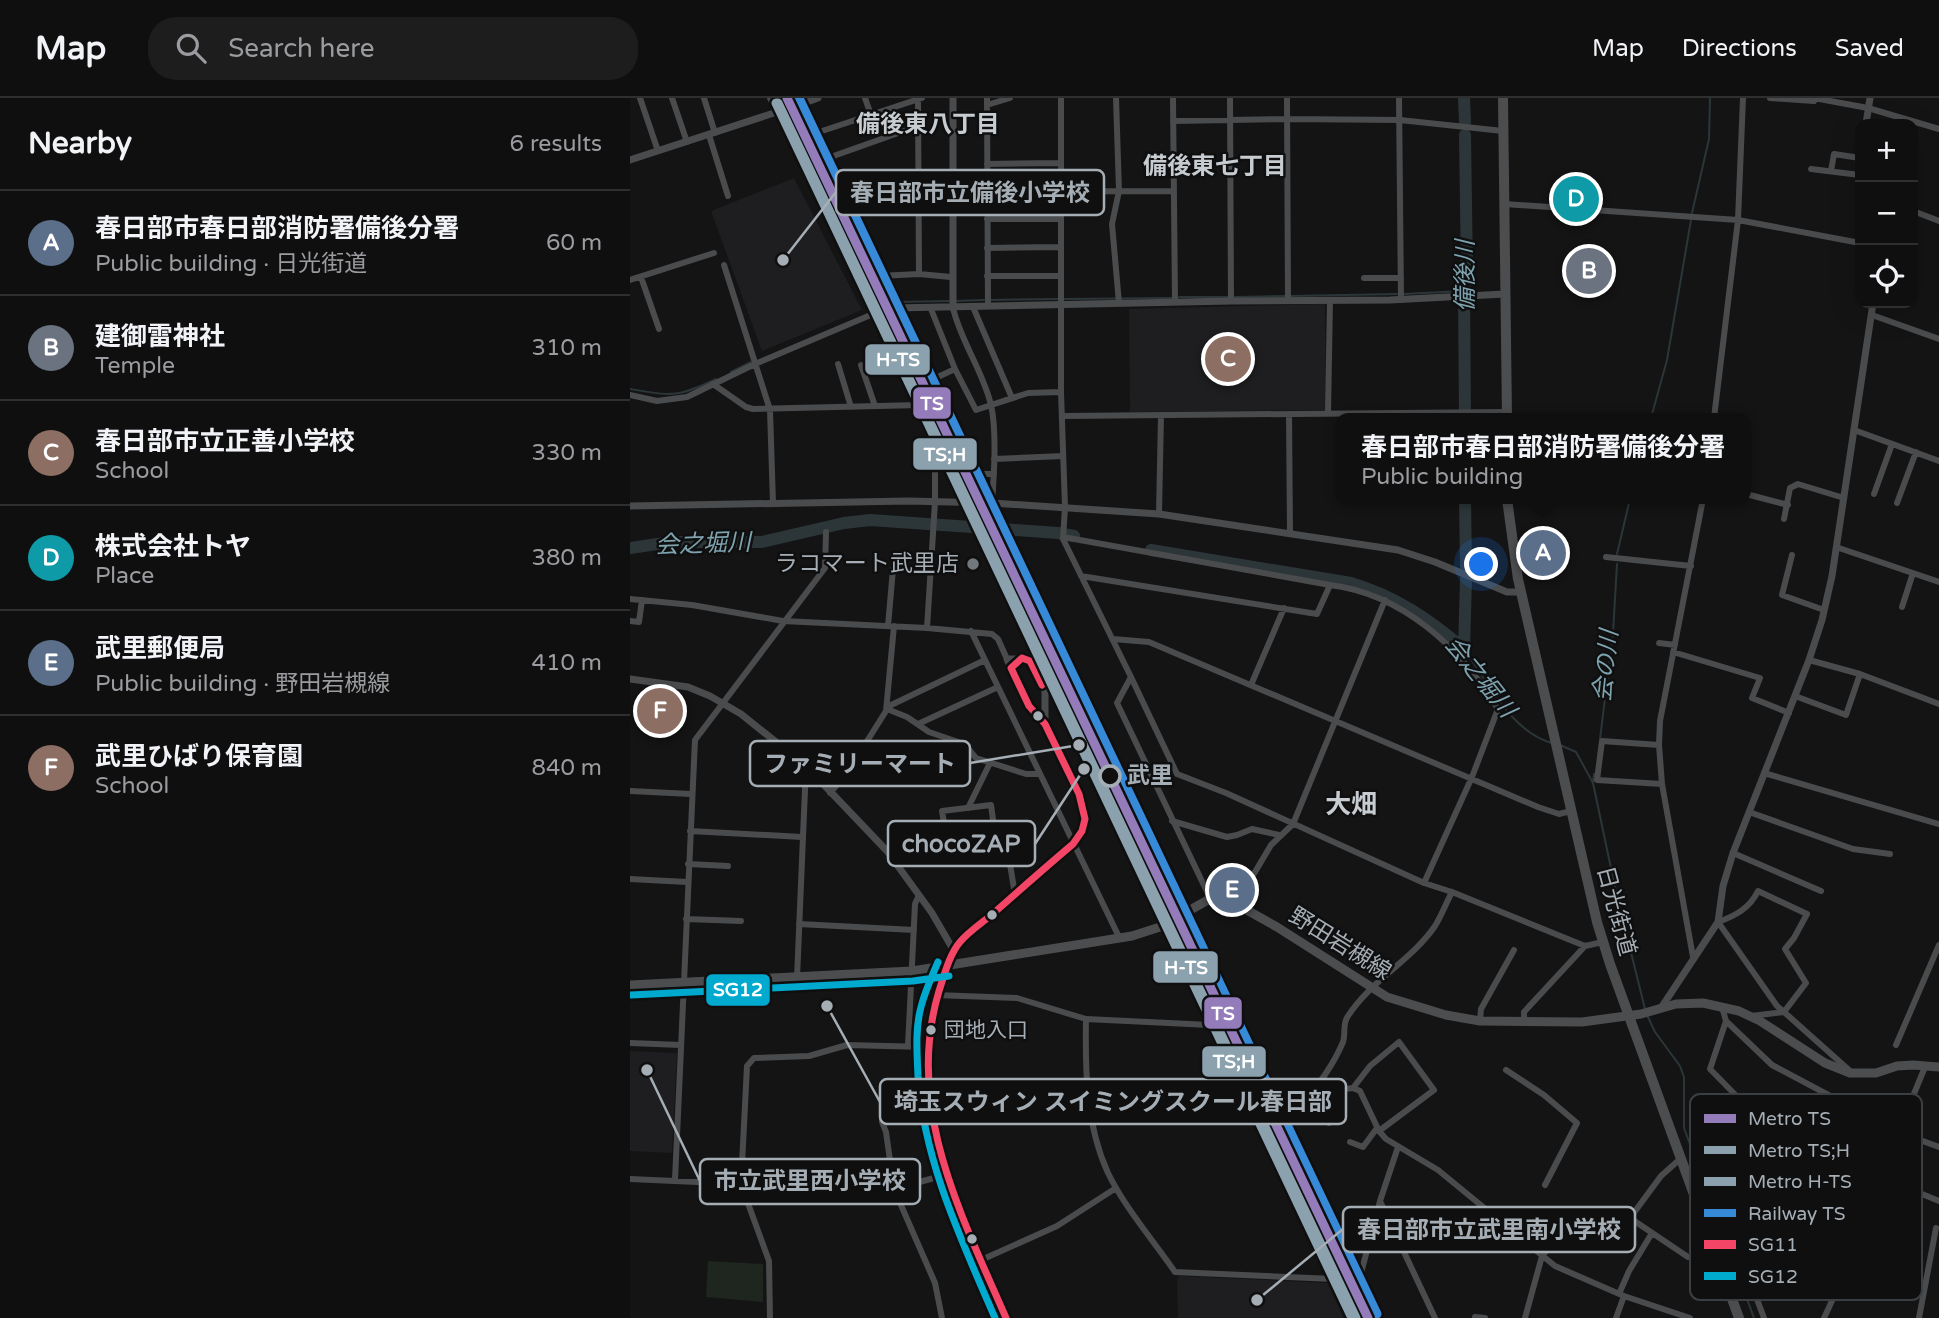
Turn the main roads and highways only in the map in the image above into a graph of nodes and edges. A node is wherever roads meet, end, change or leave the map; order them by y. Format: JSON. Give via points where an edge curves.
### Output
{"nodes":[{"id":1,"x":1503,"y":98,"type":"edge"},
{"id":2,"x":1506,"y":413,"type":"edge"},
{"id":3,"x":1508,"y":504,"type":"edge"},
{"id":4,"x":630,"y":985,"type":"edge"},
{"id":5,"x":1629,"y":1017,"type":"junction"},
{"id":6,"x":1939,"y":1068,"type":"edge"},
{"id":7,"x":1690,"y":1181,"type":"edge"},
{"id":8,"x":1733,"y":1300,"type":"edge"},
{"id":9,"x":1739,"y":1318,"type":"edge"}],
"edges":[{"from":1,"to":2,"type":"highway"},
{"from":3,"to":5,"type":"highway","name":"日光街道","via":[[1521,592],[1571,811],[1603,942]]},
{"from":4,"to":5,"type":"main road","name":"野田岩槻線","via":[[912,971],[1119,939],[1160,926],[1220,897],[1387,997],[1446,1015],[1524,1022]]},
{"from":5,"to":6,"type":"main road","name":"野田岩槻線","via":[[1691,1003],[1721,1005],[1751,1016],[1825,1063],[1853,1074],[1897,1066]]},
{"from":5,"to":7,"type":"highway","name":"日光街道"},
{"from":8,"to":9,"type":"highway","name":"日光街道"}]}
